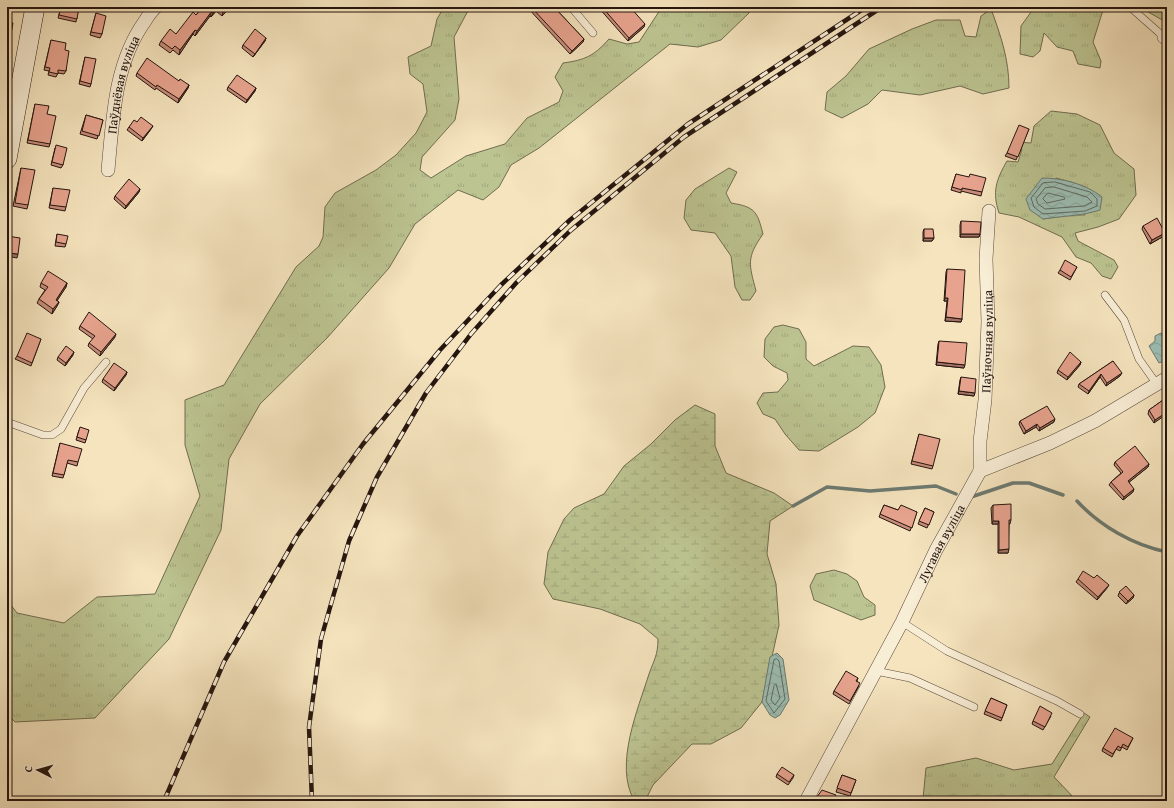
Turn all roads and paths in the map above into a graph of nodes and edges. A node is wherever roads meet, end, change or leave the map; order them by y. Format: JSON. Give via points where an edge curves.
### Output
{"nodes":[{"id":1,"x":35,"y":7,"type":"edge"},
{"id":2,"x":571,"y":7,"type":"edge"},
{"id":3,"x":1130,"y":7,"type":"edge"},
{"id":4,"x":153,"y":8,"type":"edge"},
{"id":5,"x":593,"y":33,"type":"dead end"},
{"id":6,"x":1166,"y":38,"type":"edge"},
{"id":7,"x":7,"y":159,"type":"edge"},
{"id":8,"x":108,"y":170,"type":"dead end"},
{"id":9,"x":989,"y":212,"type":"dead end"},
{"id":10,"x":1105,"y":295,"type":"dead end"},
{"id":11,"x":106,"y":362,"type":"dead end"},
{"id":12,"x":1161,"y":381,"type":"edge"},
{"id":13,"x":7,"y":422,"type":"edge"},
{"id":14,"x":980,"y":471,"type":"junction"},
{"id":15,"x":902,"y":622,"type":"junction"},
{"id":16,"x":876,"y":671,"type":"junction"},
{"id":17,"x":974,"y":707,"type":"dead end"},
{"id":18,"x":1080,"y":714,"type":"dead end"},
{"id":19,"x":806,"y":801,"type":"edge"}],
"edges":[{"from":1,"to":7,"type":"street"},
{"from":2,"to":5,"type":"lane"},
{"from":3,"to":6,"type":"lane"},
{"from":4,"to":8,"type":"street","name":"Паўднёвая вуліца","via":[[138,31],[117,89]]},
{"from":9,"to":14,"type":"street","name":"Паўночная вуліца","via":[[986,259],[988,322]]},
{"from":10,"to":12,"type":"lane","via":[[1124,320],[1139,359]]},
{"from":11,"to":13,"type":"lane","via":[[84,388],[60,429],[52,435],[44,435]]},
{"from":12,"to":14,"type":"street","via":[[1095,421],[1050,443]]},
{"from":14,"to":15,"type":"street","name":"Лугавая вуліца","via":[[936,550]]},
{"from":15,"to":16,"type":"street","name":"Лугавая вуліца"},
{"from":15,"to":18,"type":"lane","via":[[947,651]]},
{"from":16,"to":17,"type":"lane","via":[[910,678]]},
{"from":16,"to":19,"type":"street","name":"Лугавая вуліца"}]}
